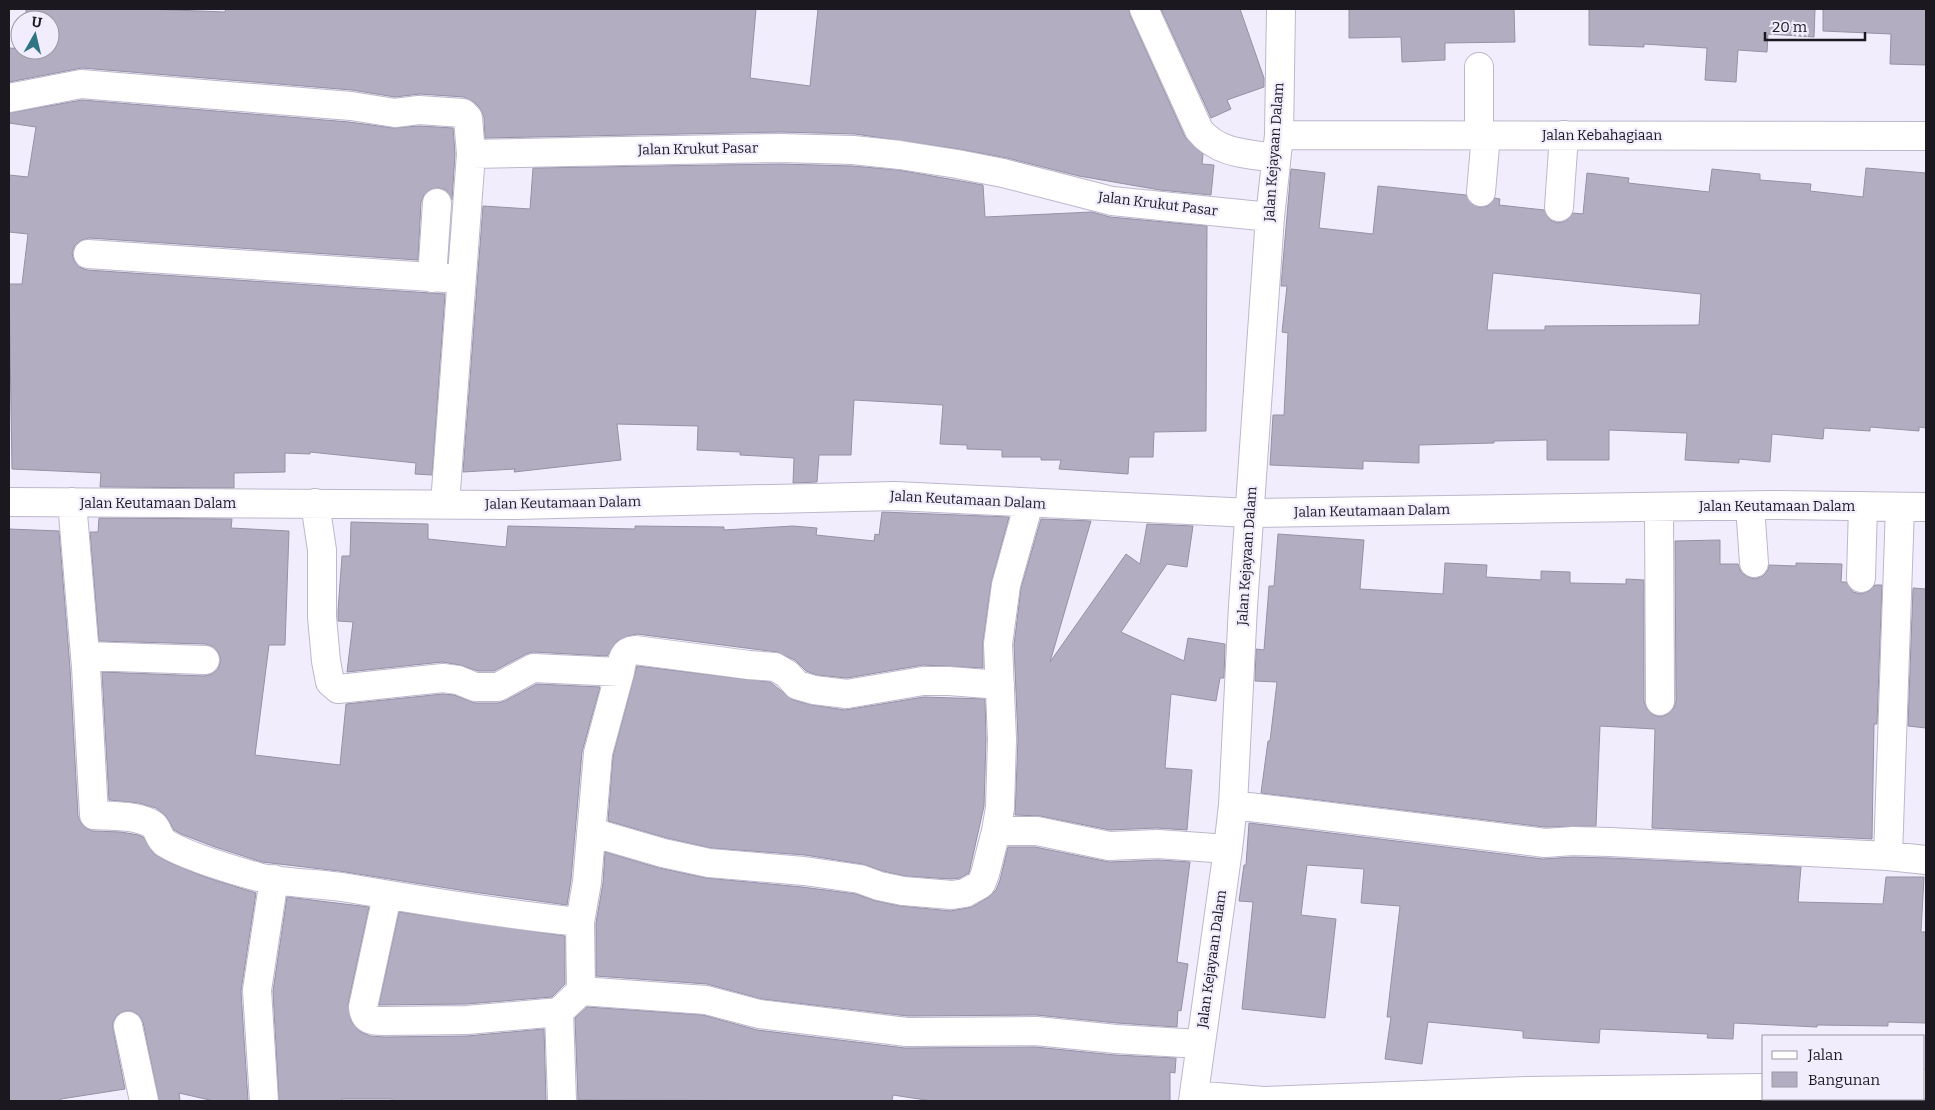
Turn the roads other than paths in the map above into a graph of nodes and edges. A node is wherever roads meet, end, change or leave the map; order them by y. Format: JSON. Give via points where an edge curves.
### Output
{"nodes":[{"id":1,"x":1144,"y":9,"type":"edge"},
{"id":2,"x":1281,"y":9,"type":"edge"},
{"id":3,"x":1479,"y":67,"type":"dead end"},
{"id":4,"x":9,"y":98,"type":"edge"},
{"id":5,"x":1483,"y":135,"type":"junction"},
{"id":6,"x":1564,"y":135,"type":"junction"},
{"id":7,"x":1926,"y":136,"type":"edge"},
{"id":8,"x":1277,"y":147,"type":"junction"},
{"id":9,"x":471,"y":154,"type":"junction"},
{"id":10,"x":1481,"y":192,"type":"dead end"},
{"id":11,"x":437,"y":203,"type":"dead end"},
{"id":12,"x":1558,"y":207,"type":"dead end"},
{"id":13,"x":1270,"y":217,"type":"junction"},
{"id":14,"x":88,"y":254,"type":"dead end"},
{"id":15,"x":432,"y":278,"type":"junction"},
{"id":16,"x":461,"y":279,"type":"junction"},
{"id":17,"x":9,"y":502,"type":"edge"},
{"id":18,"x":72,"y":502,"type":"junction"},
{"id":19,"x":315,"y":503,"type":"junction"},
{"id":20,"x":1028,"y":503,"type":"junction"},
{"id":21,"x":445,"y":504,"type":"junction"},
{"id":22,"x":1750,"y":506,"type":"junction"},
{"id":23,"x":1863,"y":506,"type":"junction"},
{"id":24,"x":1659,"y":507,"type":"junction"},
{"id":25,"x":1913,"y":507,"type":"edge"},
{"id":26,"x":1250,"y":512,"type":"junction"},
{"id":27,"x":1754,"y":563,"type":"dead end"},
{"id":28,"x":1861,"y":578,"type":"dead end"},
{"id":29,"x":85,"y":656,"type":"junction"},
{"id":30,"x":205,"y":660,"type":"dead end"},
{"id":31,"x":620,"y":672,"type":"junction"},
{"id":32,"x":1000,"y":686,"type":"junction"},
{"id":33,"x":1660,"y":700,"type":"dead end"},
{"id":34,"x":1233,"y":805,"type":"junction"},
{"id":35,"x":996,"y":831,"type":"junction"},
{"id":36,"x":591,"y":832,"type":"junction"},
{"id":37,"x":1228,"y":849,"type":"junction"},
{"id":38,"x":1888,"y":856,"type":"junction"},
{"id":39,"x":1926,"y":860,"type":"edge"},
{"id":40,"x":274,"y":879,"type":"junction"},
{"id":41,"x":387,"y":896,"type":"junction"},
{"id":42,"x":580,"y":922,"type":"junction"},
{"id":43,"x":582,"y":991,"type":"junction"},
{"id":44,"x":559,"y":1012,"type":"junction"},
{"id":45,"x":128,"y":1026,"type":"dead end"},
{"id":46,"x":1200,"y":1044,"type":"junction"},
{"id":47,"x":1762,"y":1088,"type":"edge"},
{"id":48,"x":1527,"y":1096,"type":"edge"},
{"id":49,"x":1193,"y":1098,"type":"edge"},
{"id":50,"x":144,"y":1101,"type":"edge"},
{"id":51,"x":264,"y":1101,"type":"edge"},
{"id":52,"x":562,"y":1101,"type":"edge"},
{"id":53,"x":1263,"y":1101,"type":"edge"}],
"edges":[{"from":1,"to":8,"type":"street","name":"Jalan Kebahagiaan","via":[[1206,139],[1234,152]]},
{"from":2,"to":8,"type":"street","name":"Jalan Kejayaan Dalam"},
{"from":3,"to":5,"type":"street"},
{"from":4,"to":9,"type":"street","via":[[81,84],[351,106],[395,113],[419,110],[463,113],[468,118]]},
{"from":5,"to":6,"type":"street","name":"Jalan Kebahagiaan"},
{"from":5,"to":8,"type":"street","name":"Jalan Kebahagiaan"},
{"from":5,"to":10,"type":"street"},
{"from":6,"to":7,"type":"street","name":"Jalan Kebahagiaan"},
{"from":6,"to":12,"type":"street"},
{"from":8,"to":13,"type":"street","name":"Jalan Kejayaan Dalam"},
{"from":9,"to":13,"type":"street","name":"Jalan Krukut Pasar","via":[[780,148],[853,150],[1003,173],[1112,201]]},
{"from":9,"to":16,"type":"street"},
{"from":11,"to":15,"type":"street"},
{"from":13,"to":26,"type":"street","name":"Jalan Kejayaan Dalam"},
{"from":14,"to":15,"type":"street"},
{"from":15,"to":16,"type":"street"},
{"from":16,"to":21,"type":"street"},
{"from":17,"to":18,"type":"street","name":"Jalan Keutamaan Dalam"},
{"from":18,"to":19,"type":"street","name":"Jalan Keutamaan Dalam"},
{"from":18,"to":29,"type":"street"},
{"from":19,"to":21,"type":"street","name":"Jalan Keutamaan Dalam"},
{"from":19,"to":31,"type":"street","via":[[322,550],[326,661],[333,686],[348,689],[443,678],[475,687],[498,687],[532,668]]},
{"from":20,"to":21,"type":"street","name":"Jalan Keutamaan Dalam","via":[[895,496]]},
{"from":20,"to":26,"type":"street","name":"Jalan Keutamaan Dalam"},
{"from":20,"to":32,"type":"street","via":[[1006,585],[997,656]]},
{"from":22,"to":23,"type":"street","name":"Jalan Keutamaan Dalam"},
{"from":22,"to":24,"type":"street","name":"Jalan Keutamaan Dalam"},
{"from":22,"to":27,"type":"street"},
{"from":23,"to":25,"type":"street","name":"Jalan Keutamaan Dalam"},
{"from":23,"to":28,"type":"street"},
{"from":24,"to":26,"type":"street","name":"Jalan Keutamaan Dalam"},
{"from":24,"to":33,"type":"street"},
{"from":25,"to":38,"type":"street"},
{"from":26,"to":34,"type":"street","name":"Jalan Kejayaan Dalam"},
{"from":29,"to":30,"type":"street"},
{"from":29,"to":40,"type":"street","via":[[94,815],[134,818],[151,823],[169,845],[223,866]]},
{"from":31,"to":32,"type":"street","via":[[624,654],[634,650],[776,667],[797,685],[847,694],[923,681],[949,680]]},
{"from":31,"to":36,"type":"street","via":[[598,753]]},
{"from":32,"to":35,"type":"street","via":[[1002,739]]},
{"from":34,"to":37,"type":"street","name":"Jalan Kejayaan Dalam"},
{"from":34,"to":38,"type":"street","via":[[1526,842],[1619,842]]},
{"from":35,"to":36,"type":"street","via":[[981,884],[965,893],[952,895],[903,891],[860,879],[804,871],[709,863],[662,854]]},
{"from":35,"to":37,"type":"street","via":[[1037,831],[1109,846],[1158,844]]},
{"from":36,"to":42,"type":"street","via":[[588,882]]},
{"from":37,"to":46,"type":"street","name":"Jalan Kejayaan Dalam"},
{"from":38,"to":39,"type":"street"},
{"from":40,"to":41,"type":"street"},
{"from":40,"to":51,"type":"street","via":[[257,990]]},
{"from":41,"to":42,"type":"street"},
{"from":41,"to":44,"type":"street","via":[[363,1007],[363,1014],[371,1021],[467,1020]]},
{"from":42,"to":43,"type":"street"},
{"from":43,"to":44,"type":"street"},
{"from":43,"to":46,"type":"street","via":[[706,1000],[759,1014],[908,1032],[1036,1031]]},
{"from":44,"to":52,"type":"street"},
{"from":45,"to":50,"type":"street"},
{"from":46,"to":49,"type":"street","name":"Jalan Kejayaan Dalam"},
{"from":47,"to":48,"type":"street"},
{"from":48,"to":53,"type":"street"},
{"from":49,"to":53,"type":"street"}]}
